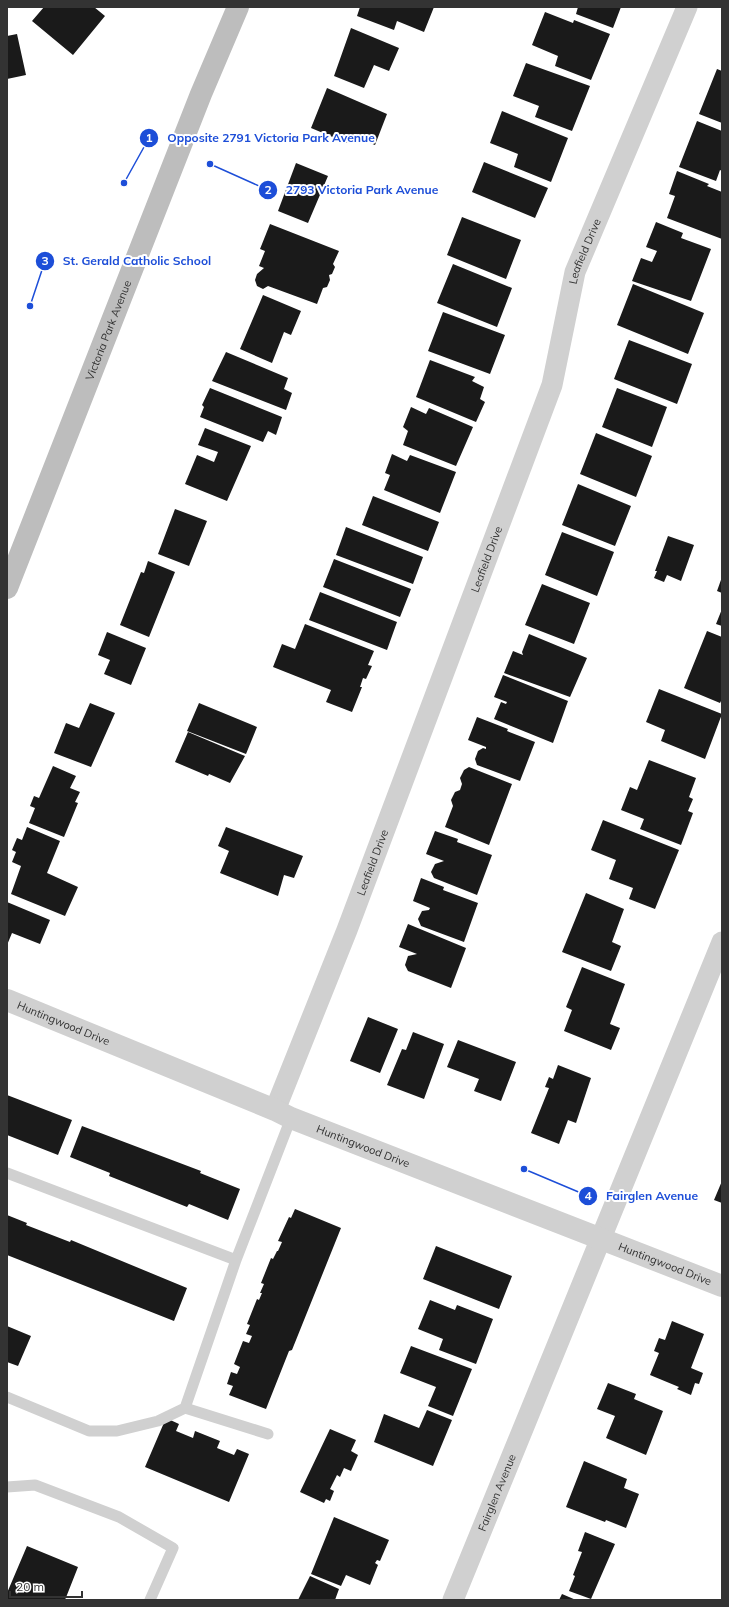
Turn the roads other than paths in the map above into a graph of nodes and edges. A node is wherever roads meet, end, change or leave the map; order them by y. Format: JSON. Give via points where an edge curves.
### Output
{"nodes":[{"id":1,"x":238,"y":7,"type":"edge"},
{"id":2,"x":688,"y":7,"type":"edge"},
{"id":3,"x":7,"y":588,"type":"edge"},
{"id":4,"x":722,"y":942,"type":"edge"},
{"id":5,"x":7,"y":1000,"type":"edge"},
{"id":6,"x":283,"y":1114,"type":"junction"},
{"id":7,"x":7,"y":1173,"type":"edge"},
{"id":8,"x":601,"y":1238,"type":"junction"},
{"id":9,"x":236,"y":1260,"type":"junction"},
{"id":10,"x":722,"y":1286,"type":"edge"},
{"id":11,"x":7,"y":1397,"type":"edge"},
{"id":12,"x":185,"y":1408,"type":"junction"},
{"id":13,"x":268,"y":1434,"type":"dead end"},
{"id":14,"x":7,"y":1487,"type":"edge"},
{"id":15,"x":150,"y":1600,"type":"edge"},
{"id":16,"x":453,"y":1600,"type":"edge"}],
"edges":[{"from":1,"to":3,"type":"main road","name":"Victoria Park Avenue","via":[[201,94]]},
{"from":2,"to":6,"type":"street","name":"Leafield Drive","via":[[575,272],[552,385],[347,930]]},
{"from":4,"to":8,"type":"street","name":"Fairglen Avenue"},
{"from":5,"to":6,"type":"street","name":"Huntingwood Drive"},
{"from":6,"to":8,"type":"street","name":"Huntingwood Drive"},
{"from":6,"to":9,"type":"lane"},
{"from":7,"to":9,"type":"lane"},
{"from":8,"to":10,"type":"street","name":"Huntingwood Drive"},
{"from":8,"to":16,"type":"street","name":"Fairglen Avenue"},
{"from":9,"to":12,"type":"lane"},
{"from":11,"to":12,"type":"lane","via":[[89,1431],[117,1431],[158,1421]]},
{"from":12,"to":13,"type":"lane"},
{"from":14,"to":15,"type":"lane","via":[[35,1484],[119,1517],[173,1548]]}]}
